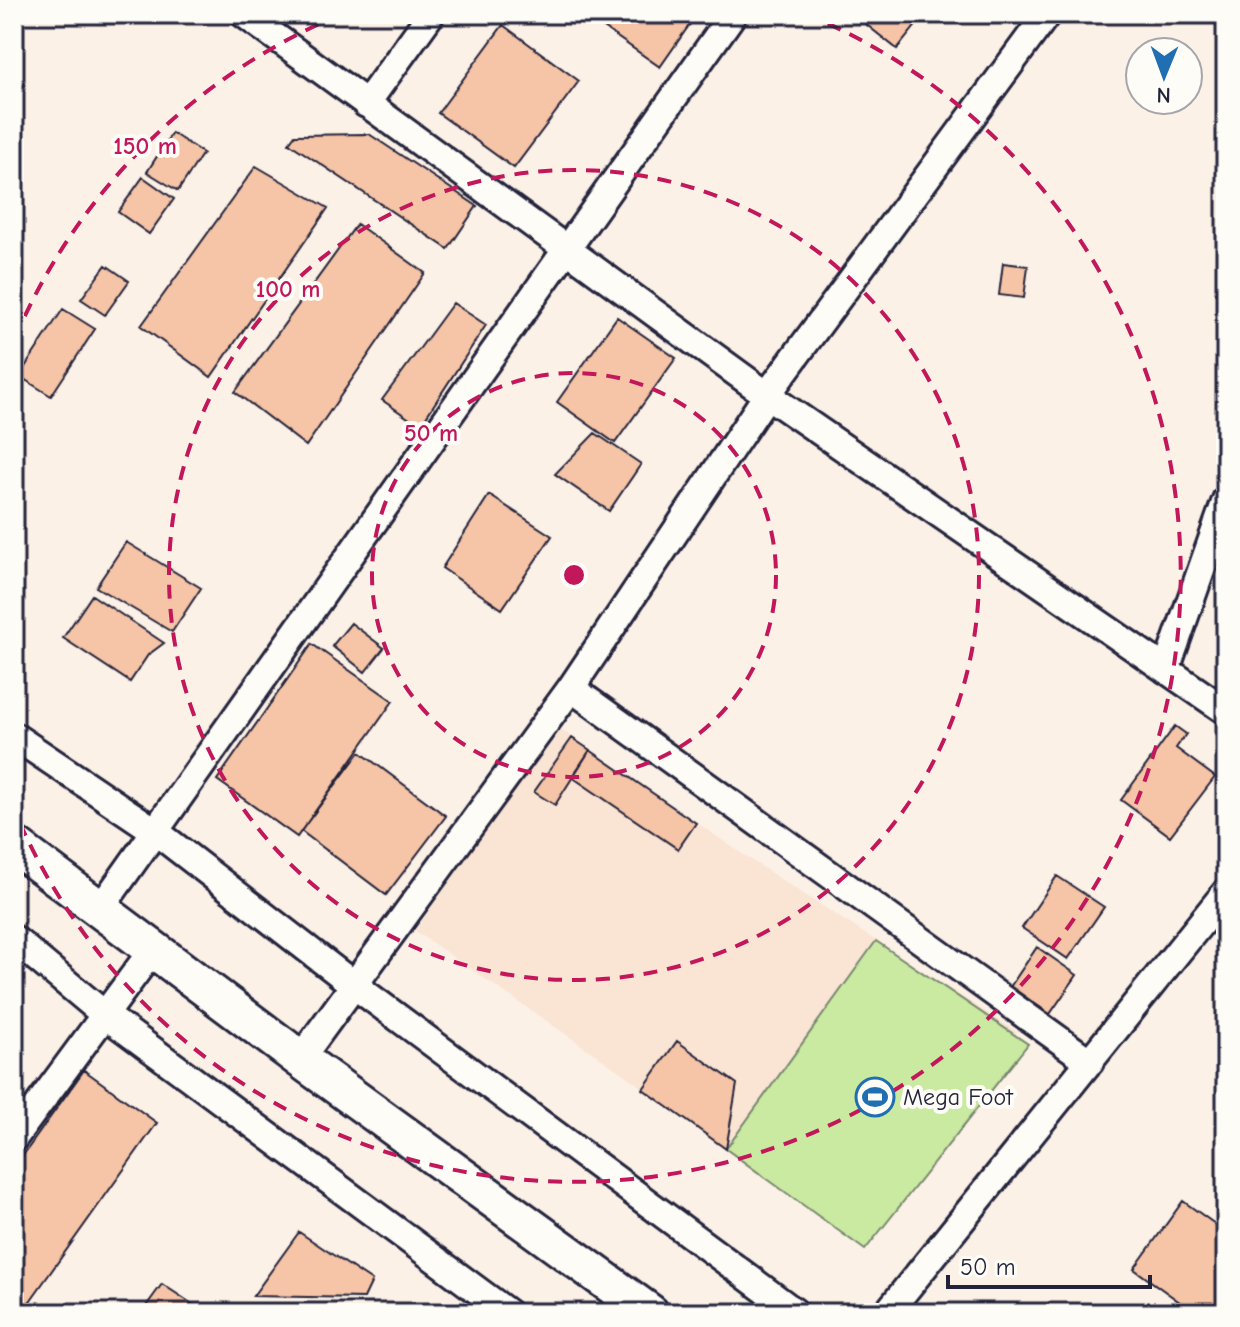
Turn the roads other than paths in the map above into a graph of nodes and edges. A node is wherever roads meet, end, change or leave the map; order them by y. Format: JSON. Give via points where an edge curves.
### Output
{"nodes":[{"id":1,"x":244,"y":14,"type":"edge"},
{"id":2,"x":431,"y":14,"type":"edge"},
{"id":3,"x":733,"y":14,"type":"edge"},
{"id":4,"x":1047,"y":14,"type":"edge"},
{"id":5,"x":366,"y":104,"type":"junction"},
{"id":6,"x":566,"y":250,"type":"junction"},
{"id":7,"x":767,"y":395,"type":"junction"},
{"id":8,"x":1226,"y":500,"type":"edge"},
{"id":9,"x":1166,"y":670,"type":"junction"},
{"id":10,"x":571,"y":688,"type":"junction"},
{"id":11,"x":1226,"y":711,"type":"edge"},
{"id":12,"x":14,"y":736,"type":"edge"},
{"id":13,"x":155,"y":831,"type":"junction"},
{"id":14,"x":14,"y":845,"type":"edge"},
{"id":15,"x":1226,"y":892,"type":"edge"},
{"id":16,"x":100,"y":909,"type":"junction"},
{"id":17,"x":14,"y":939,"type":"edge"},
{"id":18,"x":154,"y":948,"type":"junction"},
{"id":19,"x":354,"y":985,"type":"junction"},
{"id":20,"x":105,"y":1015,"type":"junction"},
{"id":21,"x":300,"y":1059,"type":"junction"},
{"id":22,"x":1090,"y":1062,"type":"junction"},
{"id":23,"x":14,"y":1138,"type":"edge"},
{"id":24,"x":508,"y":1313,"type":"edge"},
{"id":25,"x":650,"y":1313,"type":"edge"},
{"id":26,"x":796,"y":1313,"type":"edge"},
{"id":27,"x":887,"y":1313,"type":"edge"}],
"edges":[{"from":1,"to":5,"type":"street"},
{"from":2,"to":5,"type":"street"},
{"from":3,"to":6,"type":"street"},
{"from":4,"to":7,"type":"street"},
{"from":5,"to":6,"type":"street"},
{"from":6,"to":7,"type":"street"},
{"from":6,"to":13,"type":"street"},
{"from":7,"to":9,"type":"street"},
{"from":7,"to":10,"type":"street"},
{"from":8,"to":9,"type":"street"},
{"from":9,"to":11,"type":"street"},
{"from":10,"to":19,"type":"street"},
{"from":10,"to":22,"type":"street"},
{"from":12,"to":13,"type":"street"},
{"from":13,"to":16,"type":"street"},
{"from":13,"to":19,"type":"street"},
{"from":14,"to":16,"type":"main road"},
{"from":15,"to":22,"type":"street"},
{"from":16,"to":18,"type":"main road"},
{"from":17,"to":20,"type":"street"},
{"from":18,"to":20,"type":"street"},
{"from":18,"to":21,"type":"main road"},
{"from":19,"to":21,"type":"street"},
{"from":19,"to":26,"type":"street"},
{"from":20,"to":23,"type":"street"},
{"from":20,"to":24,"type":"street"},
{"from":21,"to":25,"type":"main road"},
{"from":22,"to":27,"type":"street"}]}
